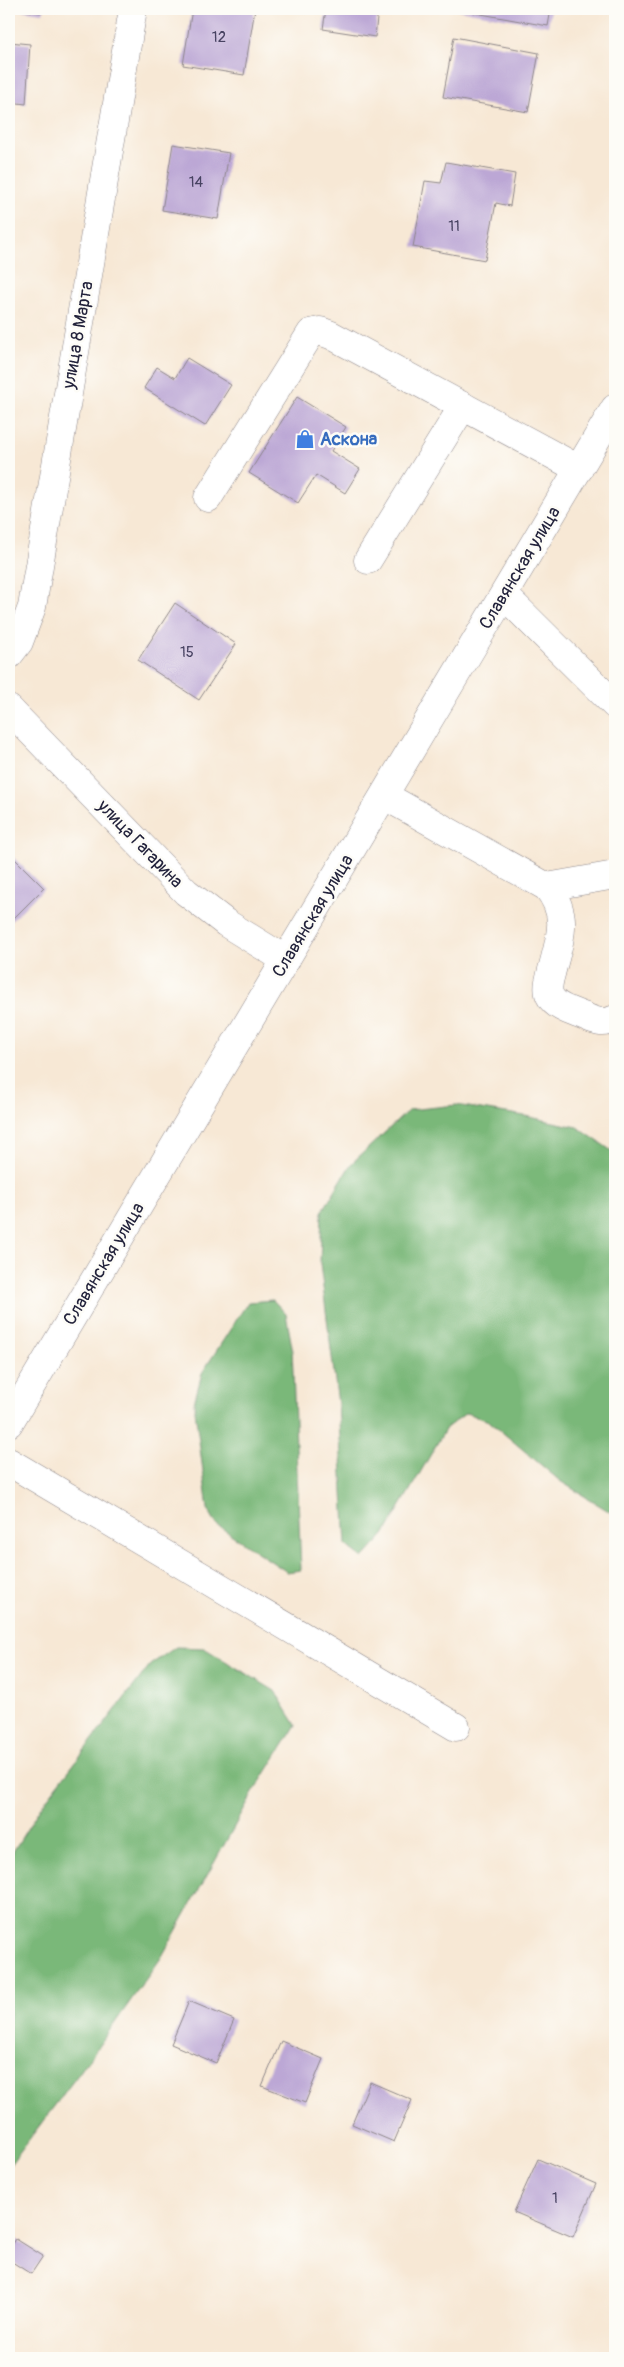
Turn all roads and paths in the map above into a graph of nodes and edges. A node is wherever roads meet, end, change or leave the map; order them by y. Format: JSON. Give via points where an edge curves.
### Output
{"nodes":[{"id":1,"x":133,"y":9,"type":"edge"},
{"id":2,"x":463,"y":406,"type":"junction"},
{"id":3,"x":615,"y":408,"type":"edge"},
{"id":4,"x":579,"y":469,"type":"junction"},
{"id":5,"x":208,"y":498,"type":"dead end"},
{"id":6,"x":368,"y":560,"type":"dead end"},
{"id":7,"x":504,"y":595,"type":"junction"},
{"id":8,"x":9,"y":655,"type":"edge"},
{"id":9,"x":615,"y":705,"type":"edge"},
{"id":10,"x":9,"y":709,"type":"edge"},
{"id":11,"x":385,"y":796,"type":"junction"},
{"id":12,"x":615,"y":875,"type":"edge"},
{"id":13,"x":547,"y":887,"type":"junction"},
{"id":14,"x":286,"y":960,"type":"junction"},
{"id":15,"x":615,"y":1019,"type":"edge"},
{"id":16,"x":9,"y":1423,"type":"edge"},
{"id":17,"x":9,"y":1462,"type":"edge"},
{"id":18,"x":456,"y":1727,"type":"dead end"}],
"edges":[{"from":1,"to":8,"type":"street","name":"улица 8 Марта","via":[[32,607],[19,642]]},
{"from":2,"to":4,"type":"street"},
{"from":2,"to":5,"type":"street","via":[[331,334],[311,333]]},
{"from":2,"to":6,"type":"street"},
{"from":3,"to":4,"type":"street","name":"Славянская улица"},
{"from":4,"to":7,"type":"street","name":"Славянская улица"},
{"from":7,"to":9,"type":"street"},
{"from":7,"to":11,"type":"street","name":"Славянская улица"},
{"from":10,"to":14,"type":"street","name":"улица Гагарина","via":[[186,892],[226,923]]},
{"from":11,"to":13,"type":"street"},
{"from":11,"to":14,"type":"street","name":"Славянская улица"},
{"from":12,"to":13,"type":"street"},
{"from":13,"to":15,"type":"street","via":[[557,899],[562,913],[562,927],[549,982],[550,997],[560,1006],[594,1021],[607,1023]]},
{"from":14,"to":16,"type":"street","name":"Славянская улица"},
{"from":17,"to":18,"type":"street"}]}
